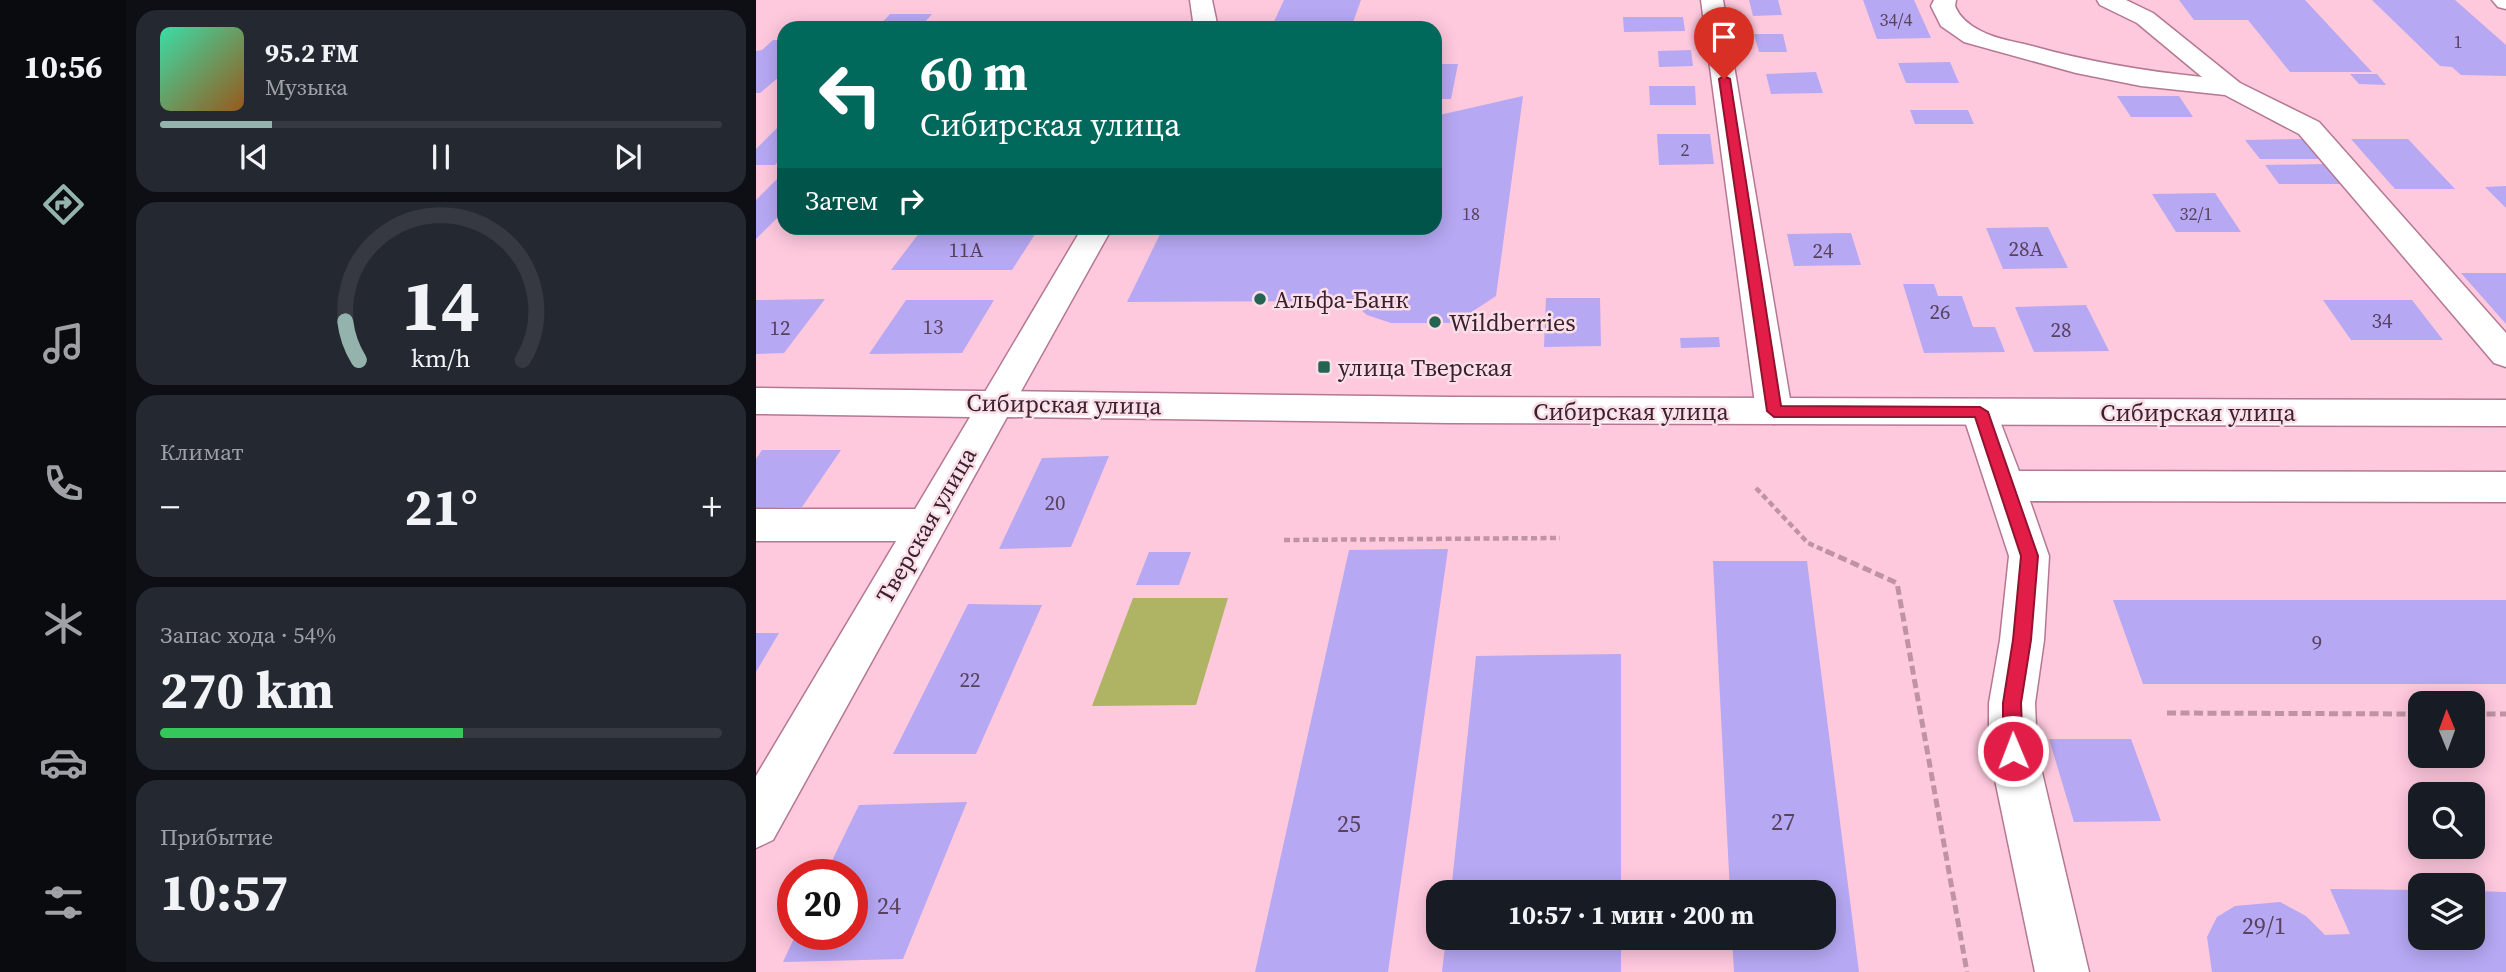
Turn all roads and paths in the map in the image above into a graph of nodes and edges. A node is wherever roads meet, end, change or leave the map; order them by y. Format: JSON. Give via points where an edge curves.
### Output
{"nodes":[{"id":1,"x":1201,"y":0,"type":"edge"},
{"id":2,"x":1712,"y":0,"type":"edge"},
{"id":3,"x":1945,"y":0,"type":"edge"},
{"id":4,"x":2108,"y":0,"type":"edge"},
{"id":5,"x":1205,"y":21,"type":"edge"},
{"id":6,"x":2231,"y":88,"type":"junction"},
{"id":7,"x":1093,"y":235,"type":"edge"},
{"id":8,"x":2506,"y":355,"type":"edge"},
{"id":9,"x":756,"y":401,"type":"edge"},
{"id":10,"x":997,"y":402,"type":"junction"},
{"id":11,"x":1774,"y":411,"type":"junction"},
{"id":12,"x":1980,"y":412,"type":"junction"},
{"id":13,"x":2506,"y":413,"type":"edge"},
{"id":14,"x":2008,"y":486,"type":"junction"},
{"id":15,"x":2506,"y":487,"type":"edge"},
{"id":16,"x":1756,"y":488,"type":"dead end"},
{"id":17,"x":756,"y":525,"type":"edge"},
{"id":18,"x":926,"y":525,"type":"junction"},
{"id":19,"x":1560,"y":538,"type":"dead end"},
{"id":20,"x":1284,"y":540,"type":"dead end"},
{"id":21,"x":2167,"y":713,"type":"dead end"},
{"id":22,"x":2408,"y":714,"type":"edge"},
{"id":23,"x":2485,"y":714,"type":"edge"},
{"id":24,"x":2506,"y":714,"type":"edge"},
{"id":25,"x":756,"y":823,"type":"edge"},
{"id":26,"x":1967,"y":972,"type":"edge"},
{"id":27,"x":2062,"y":972,"type":"edge"}],
"edges":[{"from":1,"to":5,"type":"main road"},
{"from":2,"to":11,"type":"main road"},
{"from":3,"to":6,"type":"main road","via":[[1950,21],[1973,37],[2076,66]]},
{"from":4,"to":6,"type":"main road","via":[[2145,18]]},
{"from":6,"to":8,"type":"main road","via":[[2309,128]]},
{"from":7,"to":10,"type":"main road","name":"Тверская улица"},
{"from":9,"to":10,"type":"main road","name":"Сибирская улица"},
{"from":10,"to":11,"type":"main road","name":"Сибирская улица"},
{"from":10,"to":18,"type":"main road","name":"Тверская улица"},
{"from":11,"to":12,"type":"main road","name":"Сибирская улица"},
{"from":12,"to":13,"type":"main road","name":"Сибирская улица"},
{"from":12,"to":14,"type":"main road"},
{"from":14,"to":15,"type":"main road"},
{"from":14,"to":27,"type":"main road","via":[[2029,556],[2012,703],[2013,751]]},
{"from":16,"to":26,"type":"path","via":[[1808,543],[1896,583]]},
{"from":17,"to":18,"type":"main road"},
{"from":18,"to":25,"type":"main road","name":"Тверская улица"},
{"from":19,"to":20,"type":"path"},
{"from":21,"to":22,"type":"path"},
{"from":23,"to":24,"type":"path"}]}
